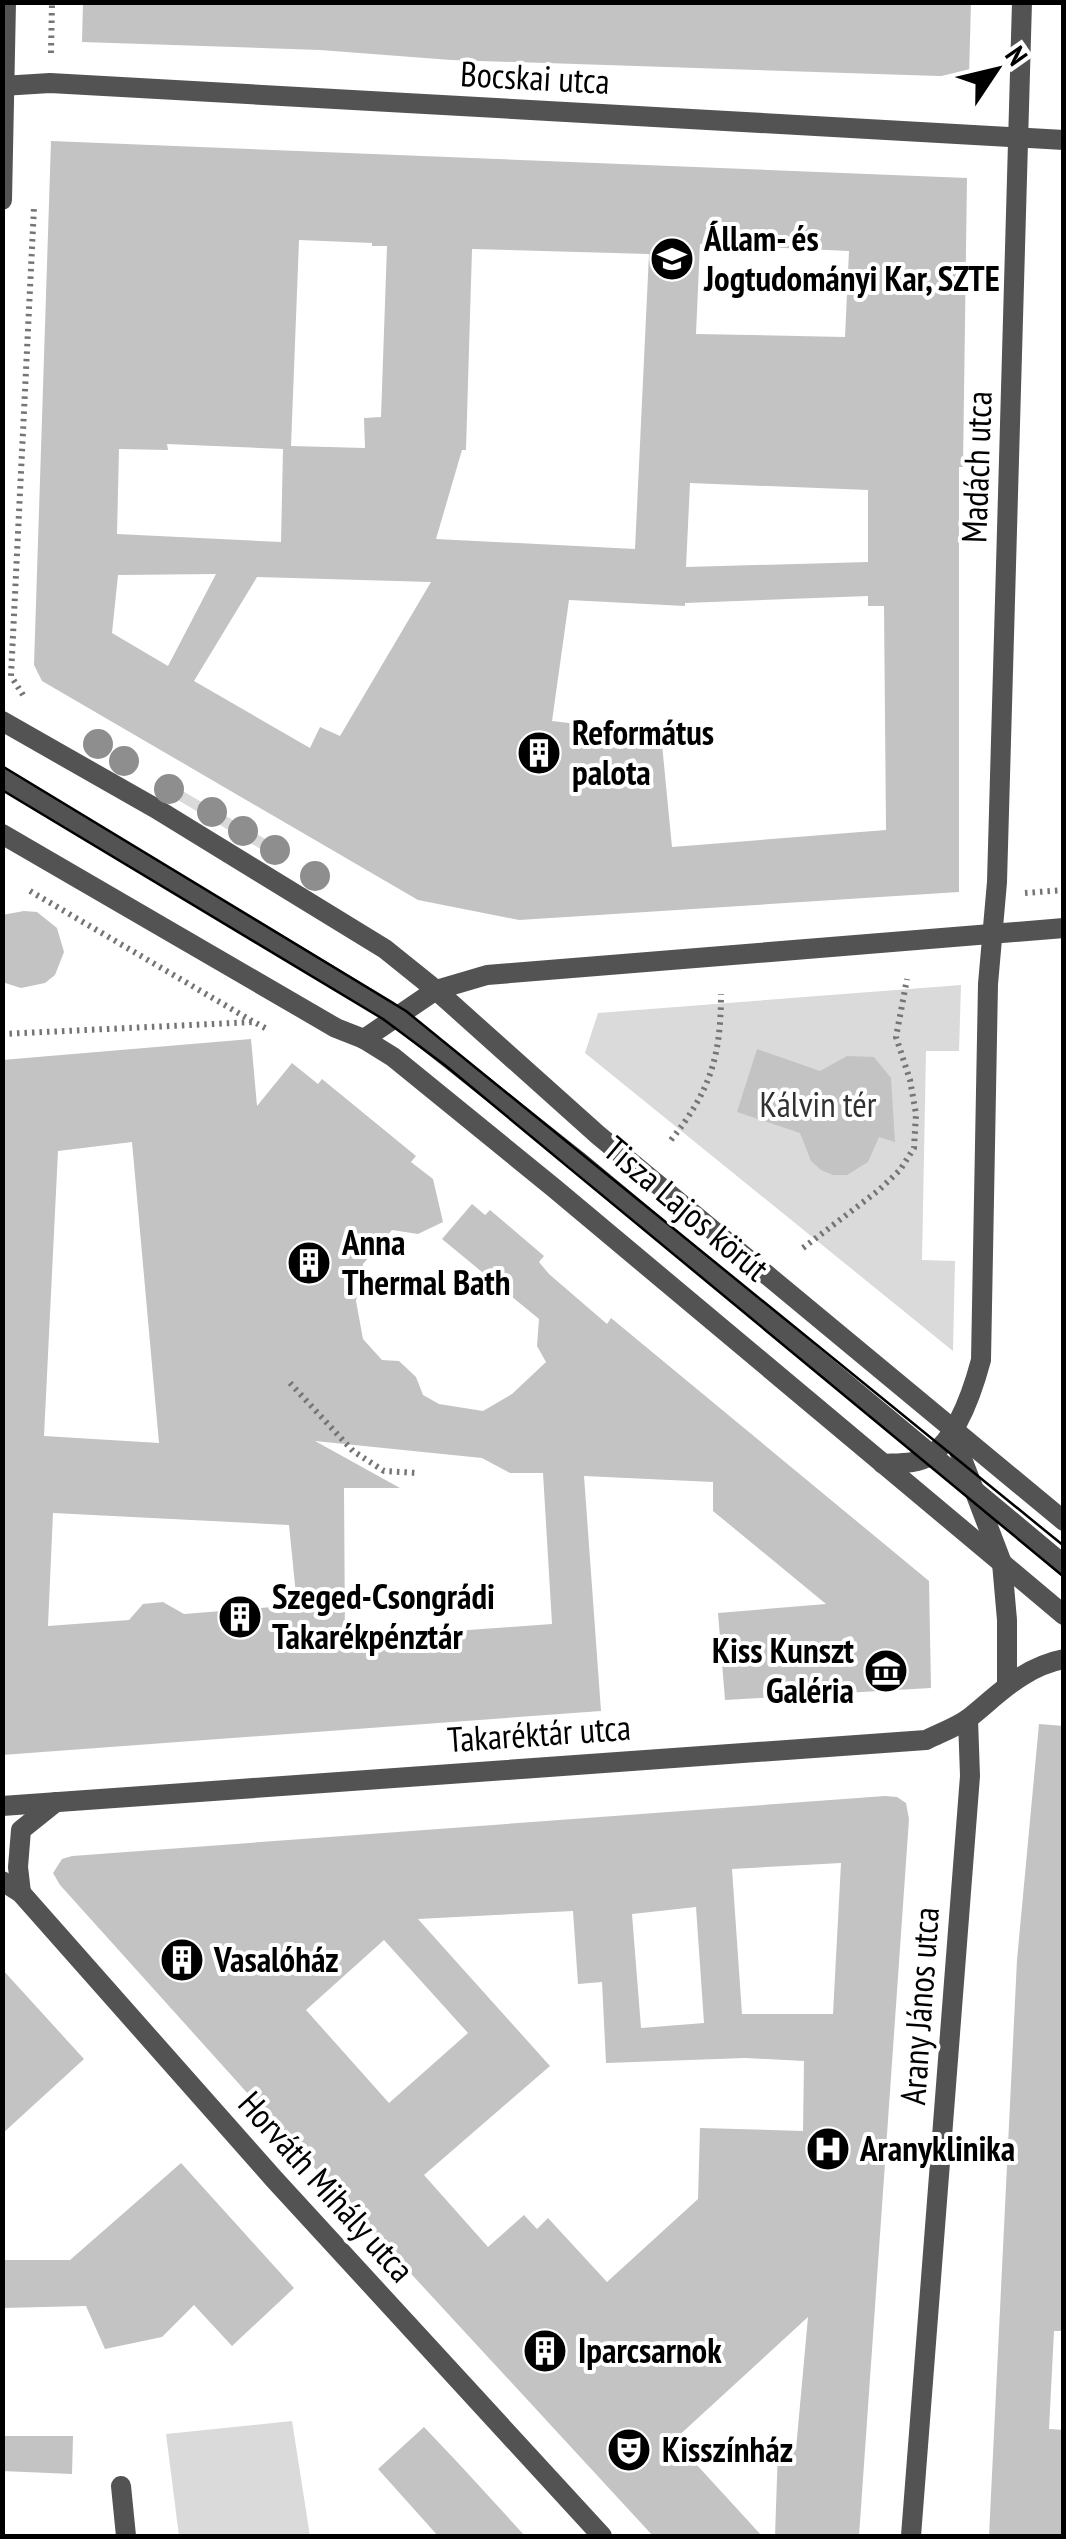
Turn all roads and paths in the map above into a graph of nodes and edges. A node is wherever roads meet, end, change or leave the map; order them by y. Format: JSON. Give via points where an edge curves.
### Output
{"nodes":[{"id":1,"x":6,"y":2,"type":"edge"},
{"id":2,"x":52,"y":2,"type":"edge"},
{"id":3,"x":1022,"y":2,"type":"edge"},
{"id":4,"x":50,"y":83,"type":"junction"},
{"id":5,"x":3,"y":86,"type":"edge"},
{"id":6,"x":1020,"y":138,"type":"junction"},
{"id":7,"x":1064,"y":140,"type":"edge"},
{"id":8,"x":2,"y":200,"type":"edge"},
{"id":9,"x":34,"y":202,"type":"dead end"},
{"id":10,"x":27,"y":698,"type":"dead end"},
{"id":11,"x":2,"y":720,"type":"edge"},
{"id":12,"x":2,"y":778,"type":"edge"},
{"id":13,"x":2,"y":834,"type":"edge"},
{"id":14,"x":18,"y":882,"type":"dead end"},
{"id":15,"x":1064,"y":928,"type":"edge"},
{"id":16,"x":992,"y":934,"type":"junction"},
{"id":17,"x":907,"y":979,"type":"dead end"},
{"id":18,"x":436,"y":990,"type":"junction"},
{"id":19,"x":721,"y":994,"type":"dead end"},
{"id":20,"x":397,"y":1017,"type":"junction"},
{"id":21,"x":254,"y":1022,"type":"junction"},
{"id":22,"x":2,"y":1034,"type":"edge"},
{"id":23,"x":278,"y":1034,"type":"dead end"},
{"id":24,"x":364,"y":1039,"type":"junction"},
{"id":25,"x":671,"y":1140,"type":"dead end"},
{"id":26,"x":802,"y":1248,"type":"dead end"},
{"id":27,"x":290,"y":1383,"type":"dead end"},
{"id":28,"x":951,"y":1430,"type":"junction"},
{"id":29,"x":930,"y":1455,"type":"junction"},
{"id":30,"x":884,"y":1464,"type":"junction"},
{"id":31,"x":418,"y":1473,"type":"dead end"},
{"id":32,"x":976,"y":1492,"type":"junction"},
{"id":33,"x":1064,"y":1520,"type":"edge"},
{"id":34,"x":1002,"y":1563,"type":"junction"},
{"id":35,"x":1064,"y":1565,"type":"edge"},
{"id":36,"x":1064,"y":1616,"type":"edge"},
{"id":37,"x":1064,"y":1660,"type":"edge"},
{"id":38,"x":1007,"y":1684,"type":"junction"},
{"id":39,"x":968,"y":1720,"type":"junction"},
{"id":40,"x":58,"y":1801,"type":"junction"},
{"id":41,"x":2,"y":1806,"type":"edge"},
{"id":42,"x":2,"y":1881,"type":"edge"},
{"id":43,"x":21,"y":1892,"type":"junction"},
{"id":44,"x":120,"y":2486,"type":"dead end"},
{"id":45,"x":126,"y":2536,"type":"edge"},
{"id":46,"x":602,"y":2536,"type":"edge"},
{"id":47,"x":911,"y":2536,"type":"edge"}],
"edges":[{"from":1,"to":5,"type":"street"},
{"from":2,"to":4,"type":"path"},
{"from":3,"to":6,"type":"street","name":"Madách utca"},
{"from":4,"to":5,"type":"street","name":"Bocskai utca"},
{"from":4,"to":6,"type":"street","name":"Bocskai utca"},
{"from":5,"to":8,"type":"street"},
{"from":6,"to":7,"type":"street","name":"Bocskai utca"},
{"from":6,"to":16,"type":"street","name":"Madách utca"},
{"from":9,"to":10,"type":"path","via":[[10,676]]},
{"from":11,"to":18,"type":"street","name":"Tisza Lajos körút","via":[[385,948]]},
{"from":12,"to":20,"type":"street","name":"Tisza Lajos körút"},
{"from":13,"to":24,"type":"street","name":"Tisza Lajos körút"},
{"from":14,"to":21,"type":"path"},
{"from":15,"to":16,"type":"street"},
{"from":16,"to":18,"type":"street","via":[[487,974]]},
{"from":16,"to":28,"type":"street","via":[[981,1360]]},
{"from":17,"to":26,"type":"path","via":[[896,1037],[916,1114],[914,1148],[878,1190]]},
{"from":18,"to":20,"type":"street"},
{"from":18,"to":28,"type":"street","name":"Tisza Lajos körút","via":[[598,1135]]},
{"from":19,"to":25,"type":"path","via":[[712,1073],[696,1109]]},
{"from":20,"to":24,"type":"street"},
{"from":20,"to":29,"type":"street","name":"Tisza Lajos körút"},
{"from":21,"to":22,"type":"path"},
{"from":21,"to":23,"type":"path"},
{"from":24,"to":30,"type":"street","name":"Tisza Lajos körút"},
{"from":27,"to":31,"type":"path","via":[[353,1452],[384,1471]]},
{"from":28,"to":29,"type":"street"},
{"from":28,"to":32,"type":"street","name":"Tisza Lajos körút"},
{"from":28,"to":33,"type":"street","name":"Tisza Lajos körút"},
{"from":29,"to":30,"type":"street"},
{"from":29,"to":32,"type":"street","name":"Tisza Lajos körút"},
{"from":30,"to":34,"type":"street","name":"Tisza Lajos körút"},
{"from":32,"to":34,"type":"street","name":"Tisza Lajos körút"},
{"from":32,"to":35,"type":"street","name":"Tisza Lajos körút"},
{"from":34,"to":36,"type":"street","name":"Tisza Lajos körút"},
{"from":34,"to":38,"type":"street"},
{"from":37,"to":38,"type":"street","name":"Takaréktár utca"},
{"from":38,"to":39,"type":"street","name":"Takaréktár utca"},
{"from":39,"to":40,"type":"street","name":"Takaréktár utca","via":[[926,1740]]},
{"from":39,"to":47,"type":"street","name":"Arany János utca","via":[[970,1776]]},
{"from":40,"to":41,"type":"street","name":"Takaréktár utca"},
{"from":40,"to":43,"type":"street","via":[[21,1830]]},
{"from":42,"to":43,"type":"street","name":"Horváth Mihály utca"},
{"from":43,"to":46,"type":"street","name":"Horváth Mihály utca"},
{"from":44,"to":45,"type":"street"}]}
